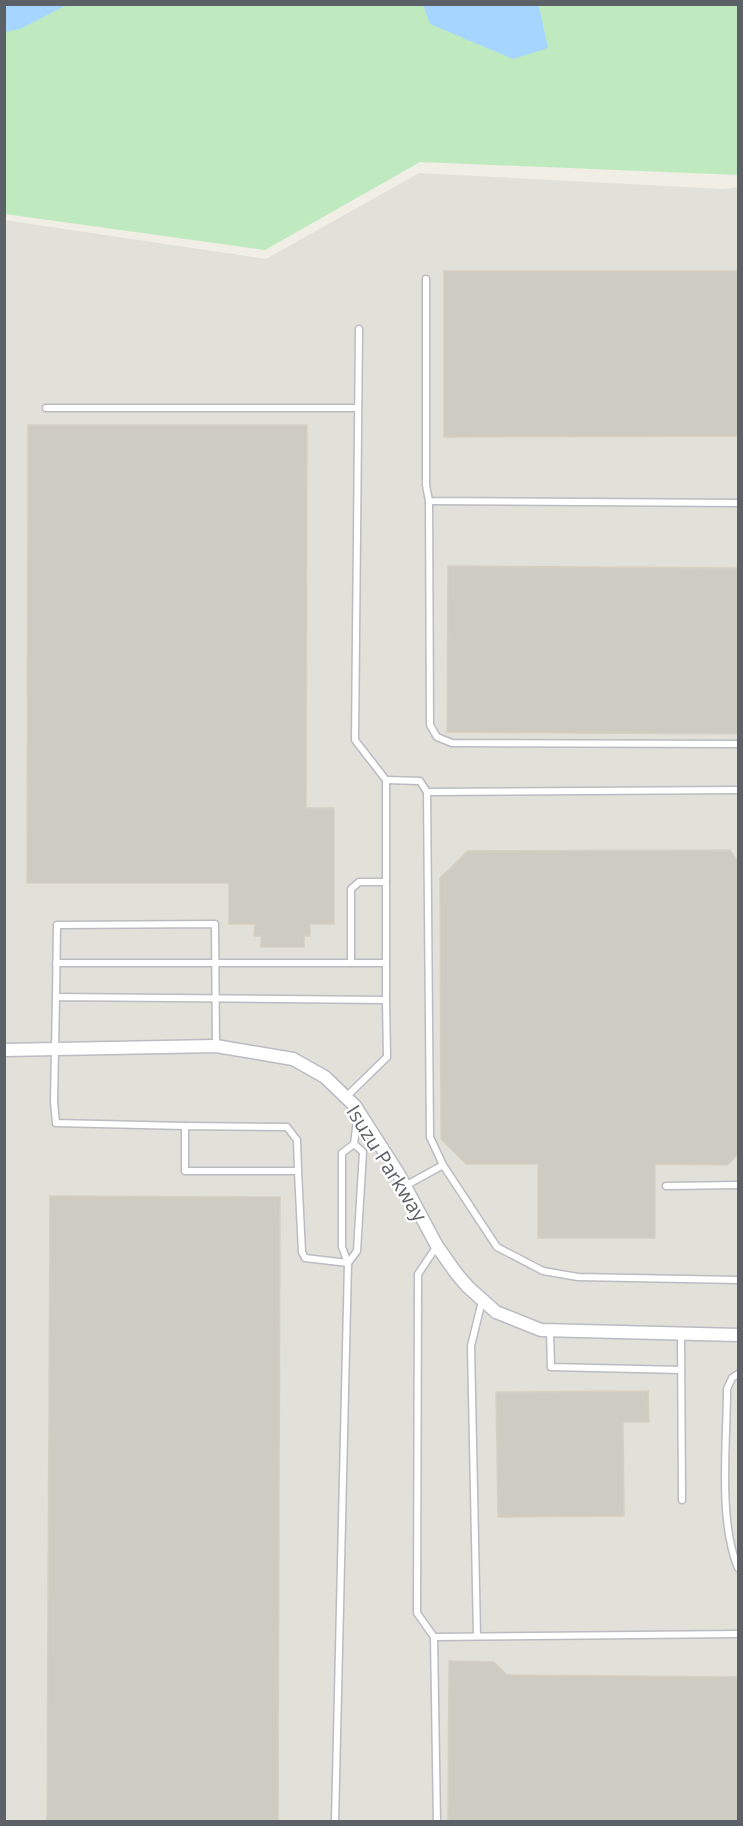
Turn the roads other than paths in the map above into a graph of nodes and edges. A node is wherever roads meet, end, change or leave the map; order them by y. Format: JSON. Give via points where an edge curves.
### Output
{"nodes":[{"id":1,"x":426,"y":279,"type":"dead end"},
{"id":2,"x":359,"y":329,"type":"dead end"},
{"id":3,"x":46,"y":408,"type":"dead end"},
{"id":4,"x":358,"y":408,"type":"junction"},
{"id":5,"x":429,"y":501,"type":"junction"},
{"id":6,"x":738,"y":503,"type":"edge"},
{"id":7,"x":738,"y":744,"type":"edge"},
{"id":8,"x":386,"y":780,"type":"junction"},
{"id":9,"x":738,"y":790,"type":"edge"},
{"id":10,"x":427,"y":792,"type":"junction"},
{"id":11,"x":386,"y":882,"type":"junction"},
{"id":12,"x":56,"y":963,"type":"junction"},
{"id":13,"x":216,"y":963,"type":"junction"},
{"id":14,"x":351,"y":963,"type":"junction"},
{"id":15,"x":386,"y":963,"type":"junction"},
{"id":16,"x":56,"y":997,"type":"junction"},
{"id":17,"x":216,"y":1000,"type":"junction"},
{"id":18,"x":386,"y":1000,"type":"junction"},
{"id":19,"x":216,"y":1046,"type":"junction"},
{"id":20,"x":55,"y":1048,"type":"junction"},
{"id":21,"x":4,"y":1050,"type":"edge"},
{"id":22,"x":345,"y":1097,"type":"junction"},
{"id":23,"x":358,"y":1112,"type":"junction"},
{"id":24,"x":185,"y":1125,"type":"junction"},
{"id":25,"x":354,"y":1144,"type":"junction"},
{"id":26,"x":443,"y":1165,"type":"junction"},
{"id":27,"x":298,"y":1171,"type":"junction"},
{"id":28,"x":666,"y":1185,"type":"dead end"},
{"id":29,"x":738,"y":1185,"type":"edge"},
{"id":30,"x":405,"y":1186,"type":"junction"},
{"id":31,"x":437,"y":1246,"type":"junction"},
{"id":32,"x":348,"y":1263,"type":"junction"},
{"id":33,"x":738,"y":1280,"type":"edge"},
{"id":34,"x":483,"y":1300,"type":"junction"},
{"id":35,"x":550,"y":1331,"type":"junction"},
{"id":36,"x":681,"y":1334,"type":"junction"},
{"id":37,"x":738,"y":1335,"type":"edge"},
{"id":38,"x":681,"y":1370,"type":"junction"},
{"id":39,"x":738,"y":1374,"type":"edge"},
{"id":40,"x":682,"y":1500,"type":"dead end"},
{"id":41,"x":738,"y":1568,"type":"edge"},
{"id":42,"x":738,"y":1634,"type":"edge"},
{"id":43,"x":477,"y":1635,"type":"junction"},
{"id":44,"x":434,"y":1637,"type":"junction"},
{"id":45,"x":335,"y":1821,"type":"edge"},
{"id":46,"x":436,"y":1821,"type":"edge"}],
"edges":[{"from":1,"to":5,"type":"lane"},
{"from":2,"to":4,"type":"lane"},
{"from":3,"to":4,"type":"lane"},
{"from":4,"to":8,"type":"lane","via":[[355,740]]},
{"from":5,"to":6,"type":"lane"},
{"from":5,"to":7,"type":"lane","via":[[430,725],[438,737],[452,743]]},
{"from":8,"to":10,"type":"lane","via":[[420,781]]},
{"from":8,"to":11,"type":"lane"},
{"from":9,"to":10,"type":"lane"},
{"from":10,"to":26,"type":"lane","via":[[430,1137]]},
{"from":11,"to":14,"type":"lane","via":[[358,882],[351,889]]},
{"from":11,"to":15,"type":"lane"},
{"from":12,"to":13,"type":"lane"},
{"from":12,"to":13,"type":"lane","via":[[57,925],[215,924]]},
{"from":12,"to":16,"type":"lane"},
{"from":13,"to":14,"type":"lane"},
{"from":13,"to":17,"type":"lane"},
{"from":14,"to":15,"type":"lane"},
{"from":15,"to":18,"type":"lane"},
{"from":16,"to":17,"type":"lane"},
{"from":16,"to":20,"type":"lane"},
{"from":17,"to":18,"type":"lane"},
{"from":17,"to":19,"type":"lane"},
{"from":18,"to":22,"type":"lane","via":[[387,1057]]},
{"from":19,"to":20,"type":"street","name":"Isuzu Parkway"},
{"from":19,"to":22,"type":"street","name":"Isuzu Parkway","via":[[293,1059],[325,1077]]},
{"from":20,"to":21,"type":"street","name":"Isuzu Parkway"},
{"from":20,"to":24,"type":"lane","via":[[56,1123]]},
{"from":22,"to":23,"type":"street","name":"Isuzu Parkway"},
{"from":23,"to":25,"type":"lane"},
{"from":23,"to":30,"type":"street","name":"Isuzu Parkway"},
{"from":24,"to":27,"type":"lane","via":[[286,1127],[297,1140]]},
{"from":24,"to":27,"type":"lane","via":[[185,1171]]},
{"from":25,"to":32,"type":"lane","via":[[342,1153],[342,1247]]},
{"from":25,"to":32,"type":"lane","via":[[363,1152],[357,1251]]},
{"from":26,"to":30,"type":"lane"},
{"from":26,"to":33,"type":"lane","via":[[497,1247],[543,1271],[578,1277]]},
{"from":27,"to":32,"type":"lane","via":[[305,1258]]},
{"from":28,"to":29,"type":"lane"},
{"from":30,"to":31,"type":"street","name":"Isuzu Parkway"},
{"from":31,"to":34,"type":"street","name":"Isuzu Parkway"},
{"from":31,"to":44,"type":"lane","via":[[418,1274],[417,1613]]},
{"from":32,"to":45,"type":"lane"},
{"from":34,"to":35,"type":"street","name":"Isuzu Parkway","via":[[496,1312]]},
{"from":34,"to":43,"type":"lane","via":[[471,1346]]},
{"from":35,"to":36,"type":"street","name":"Isuzu Parkway"},
{"from":35,"to":38,"type":"lane","via":[[551,1367]]},
{"from":36,"to":37,"type":"street","name":"Isuzu Parkway"},
{"from":36,"to":38,"type":"lane"},
{"from":38,"to":40,"type":"lane"},
{"from":39,"to":41,"type":"lane","via":[[728,1389],[727,1519]]},
{"from":42,"to":43,"type":"lane"},
{"from":43,"to":44,"type":"lane"},
{"from":44,"to":46,"type":"lane"}]}
